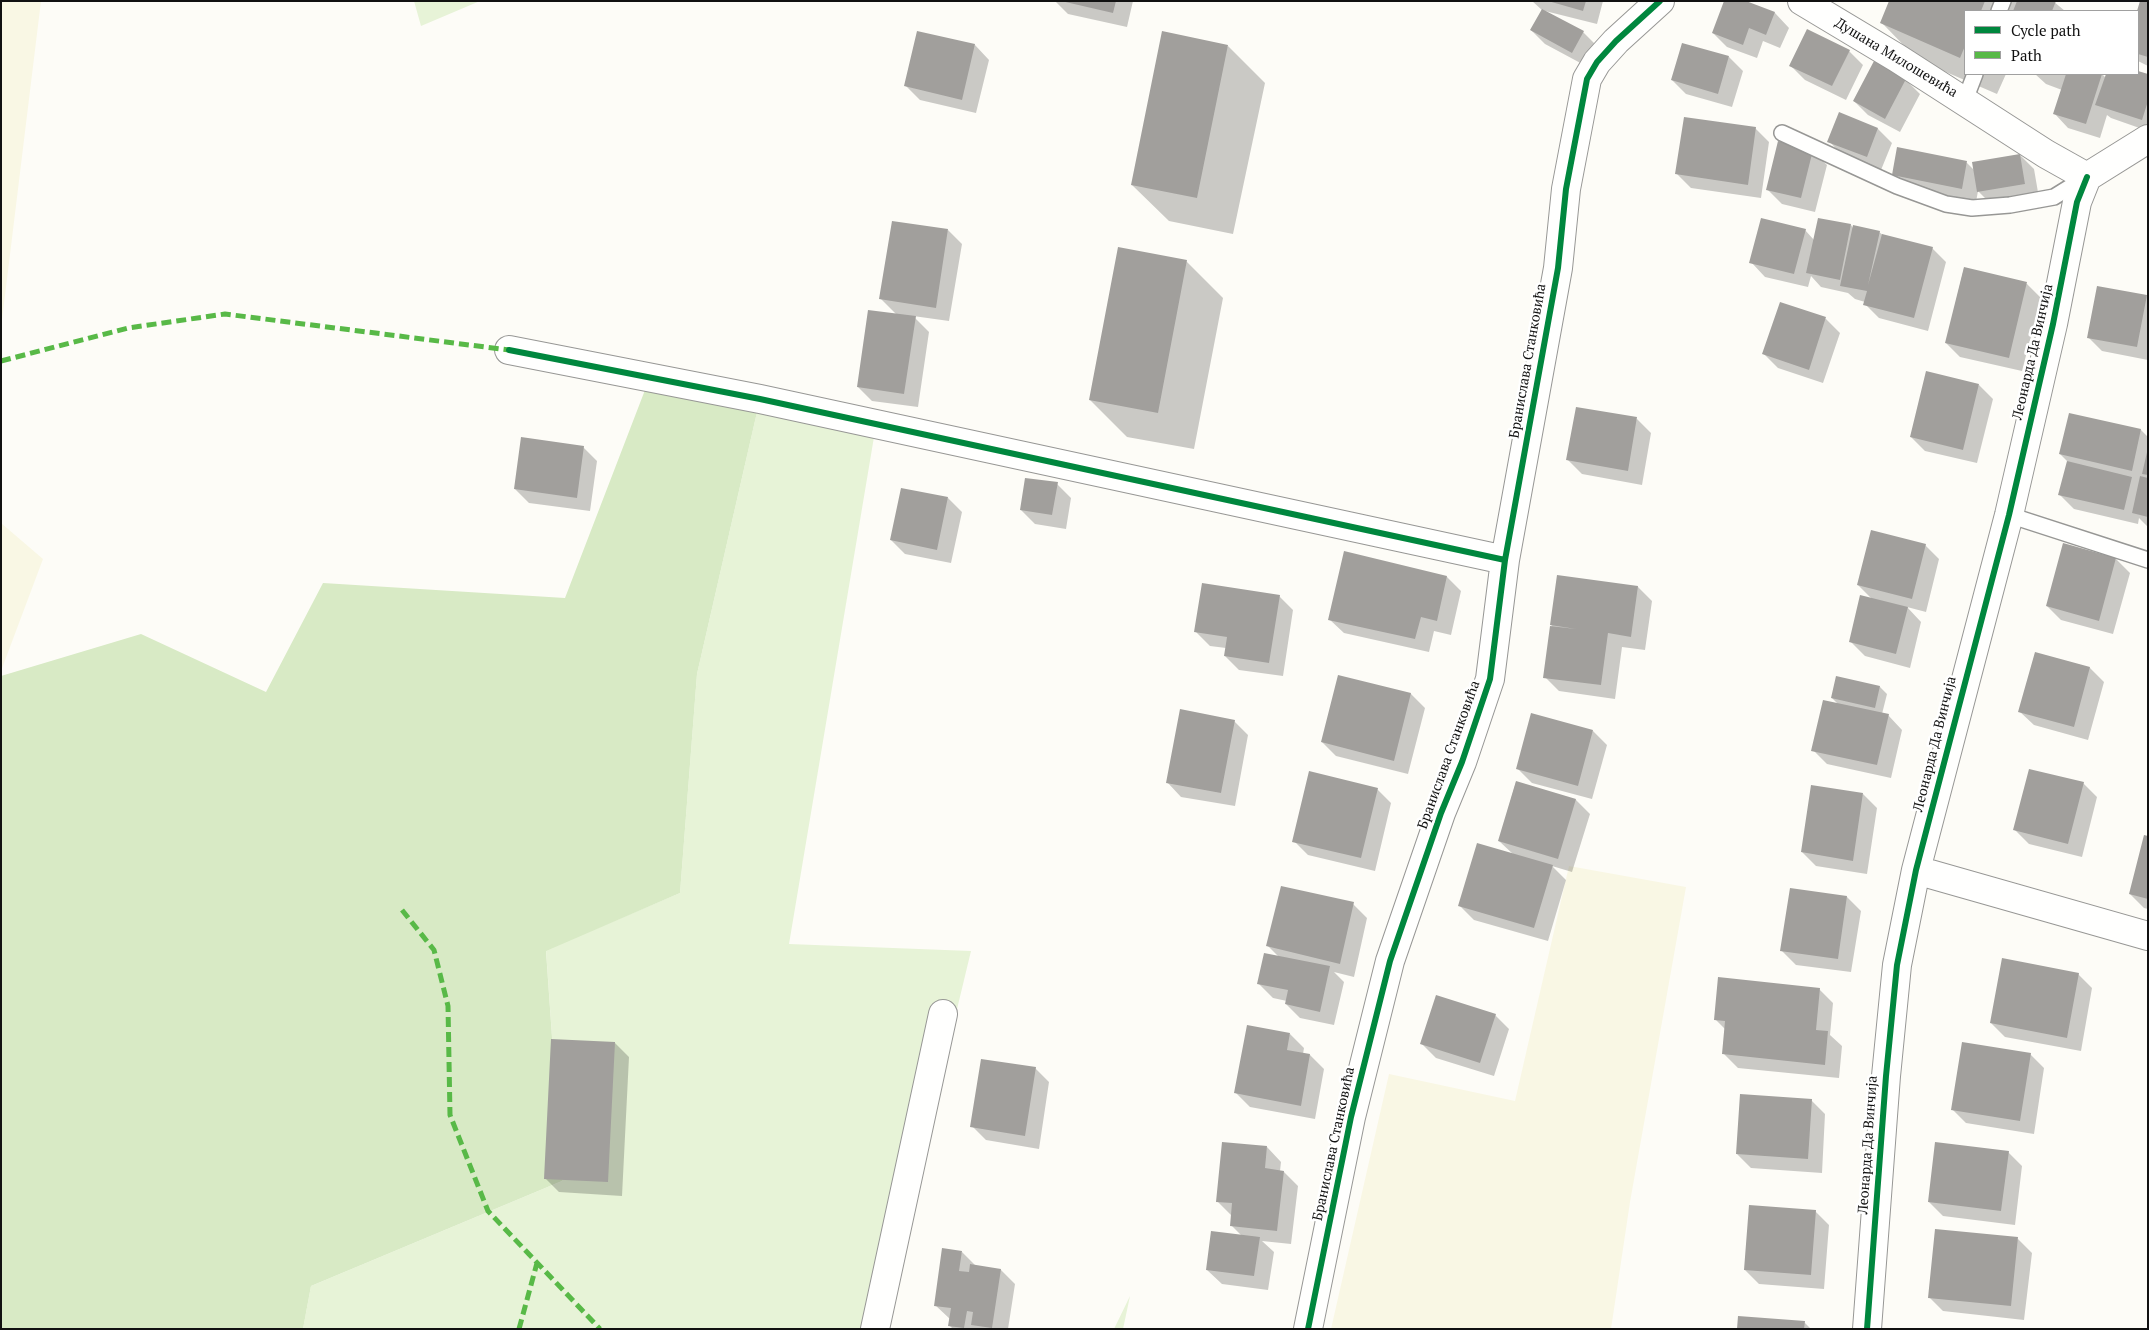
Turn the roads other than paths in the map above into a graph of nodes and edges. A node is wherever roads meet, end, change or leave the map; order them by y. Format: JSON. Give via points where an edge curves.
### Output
{"nodes":[{"id":1,"x":1660,"y":1,"type":"edge"},
{"id":2,"x":1802,"y":1,"type":"edge"},
{"id":3,"x":1975,"y":75,"type":"edge"},
{"id":4,"x":1965,"y":100,"type":"junction"},
{"id":5,"x":1782,"y":133,"type":"dead end"},
{"id":6,"x":2148,"y":139,"type":"edge"},
{"id":7,"x":2087,"y":177,"type":"junction"},
{"id":8,"x":509,"y":350,"type":"dead end"},
{"id":9,"x":2008,"y":515,"type":"junction"},
{"id":10,"x":1505,"y":560,"type":"junction"},
{"id":11,"x":2148,"y":560,"type":"edge"},
{"id":12,"x":1916,"y":870,"type":"junction"},
{"id":13,"x":2148,"y":936,"type":"edge"},
{"id":14,"x":943,"y":1014,"type":"dead end"},
{"id":15,"x":875,"y":1329,"type":"edge"},
{"id":16,"x":1308,"y":1329,"type":"edge"},
{"id":17,"x":1867,"y":1329,"type":"edge"}],
"edges":[{"from":1,"to":10,"type":"street","name":"Бранислава Станковића","via":[[1616,40],[1587,79],[1566,189],[1558,268]]},
{"from":2,"to":4,"type":"street","name":"Душана Милошевића"},
{"from":3,"to":4,"type":"lane","name":"Душана Милошевића"},
{"from":4,"to":7,"type":"street","name":"Душана Милошевића"},
{"from":5,"to":7,"type":"lane","via":[[1897,186],[1946,204],[1972,208],[2054,197]]},
{"from":6,"to":7,"type":"street"},
{"from":7,"to":9,"type":"street","name":"Леонарда Да Винчија","via":[[2077,202],[2053,324]]},
{"from":8,"to":10,"type":"street","via":[[760,399]]},
{"from":9,"to":11,"type":"lane"},
{"from":9,"to":12,"type":"street","name":"Леонарда Да Винчија"},
{"from":10,"to":16,"type":"street","name":"Бранислава Станковића","via":[[1490,679],[1390,960],[1350,1117]]},
{"from":12,"to":13,"type":"street"},
{"from":12,"to":17,"type":"street","name":"Леонарда Да Винчија","via":[[1898,965],[1890,1039]]},
{"from":14,"to":15,"type":"street"}]}
